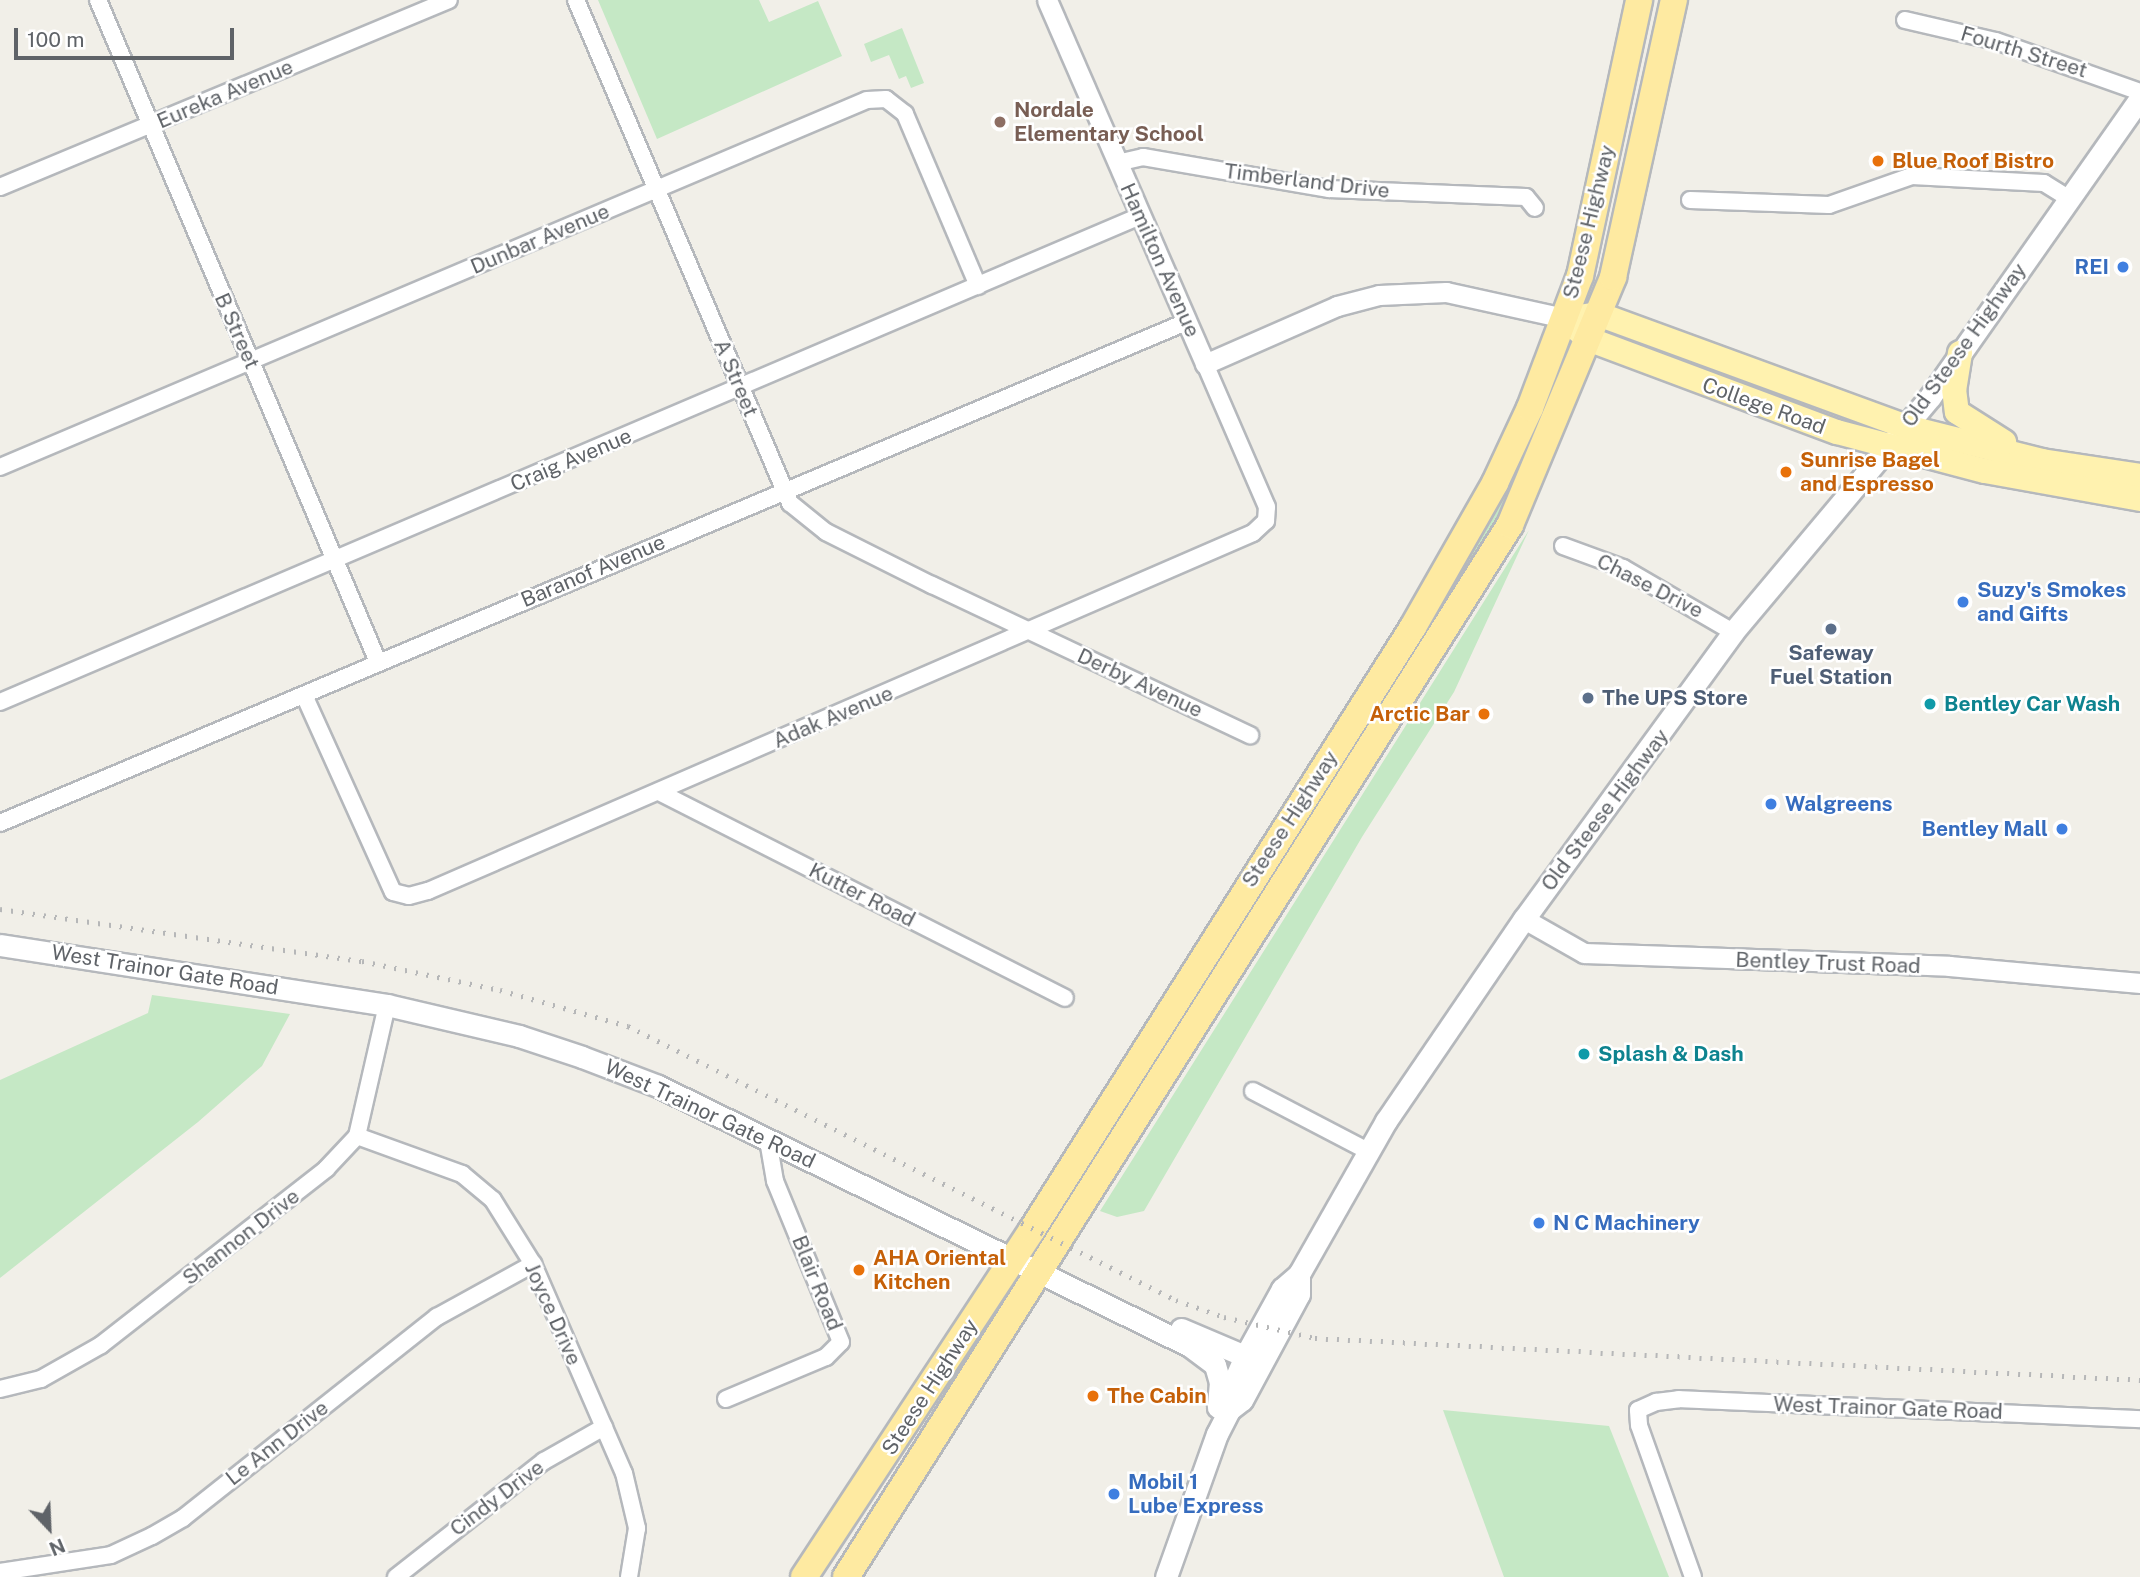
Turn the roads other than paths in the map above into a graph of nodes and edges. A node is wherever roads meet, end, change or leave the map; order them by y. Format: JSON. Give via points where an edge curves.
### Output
{"nodes":[{"id":1,"x":98,"y":0,"type":"edge"},
{"id":2,"x":449,"y":0,"type":"edge"},
{"id":3,"x":576,"y":0,"type":"edge"},
{"id":4,"x":1047,"y":0,"type":"edge"},
{"id":5,"x":1639,"y":0,"type":"edge"},
{"id":6,"x":1674,"y":0,"type":"edge"},
{"id":7,"x":1905,"y":20,"type":"dead end"},
{"id":8,"x":2140,"y":92,"type":"edge"},
{"id":9,"x":2140,"y":98,"type":"edge"},
{"id":10,"x":148,"y":126,"type":"junction"},
{"id":11,"x":1117,"y":163,"type":"junction"},
{"id":12,"x":0,"y":187,"type":"edge"},
{"id":13,"x":658,"y":189,"type":"junction"},
{"id":14,"x":2068,"y":198,"type":"junction"},
{"id":15,"x":1690,"y":200,"type":"dead end"},
{"id":16,"x":1535,"y":208,"type":"dead end"},
{"id":17,"x":1140,"y":216,"type":"junction"},
{"id":18,"x":978,"y":286,"type":"junction"},
{"id":19,"x":1564,"y":318,"type":"junction"},
{"id":20,"x":1186,"y":322,"type":"junction"},
{"id":21,"x":1593,"y":327,"type":"junction"},
{"id":22,"x":1960,"y":353,"type":"junction"},
{"id":23,"x":250,"y":359,"type":"junction"},
{"id":24,"x":1205,"y":364,"type":"junction"},
{"id":25,"x":740,"y":387,"type":"junction"},
{"id":26,"x":1898,"y":437,"type":"junction"},
{"id":27,"x":2042,"y":461,"type":"junction"},
{"id":28,"x":0,"y":467,"type":"edge"},
{"id":29,"x":2140,"y":476,"type":"edge"},
{"id":30,"x":783,"y":490,"type":"junction"},
{"id":31,"x":2140,"y":499,"type":"edge"},
{"id":32,"x":1266,"y":521,"type":"joint"},
{"id":33,"x":1563,"y":546,"type":"dead end"},
{"id":34,"x":335,"y":559,"type":"junction"},
{"id":35,"x":1030,"y":631,"type":"junction"},
{"id":36,"x":1733,"y":632,"type":"junction"},
{"id":37,"x":379,"y":662,"type":"junction"},
{"id":38,"x":304,"y":695,"type":"junction"},
{"id":39,"x":0,"y":702,"type":"edge"},
{"id":40,"x":1250,"y":735,"type":"dead end"},
{"id":41,"x":659,"y":792,"type":"junction"},
{"id":42,"x":0,"y":823,"type":"edge"},
{"id":43,"x":1524,"y":919,"type":"junction"},
{"id":44,"x":0,"y":945,"type":"edge"},
{"id":45,"x":2140,"y":983,"type":"edge"},
{"id":46,"x":1065,"y":998,"type":"dead end"},
{"id":47,"x":387,"y":1004,"type":"junction"},
{"id":48,"x":1253,"y":1091,"type":"dead end"},
{"id":49,"x":357,"y":1136,"type":"junction"},
{"id":50,"x":768,"y":1140,"type":"junction"},
{"id":51,"x":1368,"y":1151,"type":"junction"},
{"id":52,"x":1013,"y":1257,"type":"junction"},
{"id":53,"x":533,"y":1264,"type":"junction"},
{"id":54,"x":1039,"y":1270,"type":"junction"},
{"id":55,"x":1299,"y":1274,"type":"junction"},
{"id":56,"x":1145,"y":1322,"type":"junction"},
{"id":57,"x":1245,"y":1356,"type":"junction"},
{"id":58,"x":0,"y":1389,"type":"edge"},
{"id":59,"x":726,"y":1399,"type":"dead end"},
{"id":60,"x":1231,"y":1411,"type":"junction"},
{"id":61,"x":2140,"y":1419,"type":"edge"},
{"id":62,"x":604,"y":1427,"type":"junction"},
{"id":63,"x":0,"y":1572,"type":"edge"},
{"id":64,"x":396,"y":1577,"type":"edge"},
{"id":65,"x":629,"y":1577,"type":"edge"},
{"id":66,"x":804,"y":1577,"type":"edge"},
{"id":67,"x":846,"y":1577,"type":"edge"},
{"id":68,"x":1166,"y":1577,"type":"edge"},
{"id":69,"x":1693,"y":1577,"type":"edge"}],
"edges":[{"from":1,"to":10,"type":"street","name":"B Street"},
{"from":2,"to":10,"type":"street","name":"Eureka Avenue"},
{"from":3,"to":13,"type":"street","name":"A Street"},
{"from":4,"to":11,"type":"street","name":"Hamilton Avenue"},
{"from":5,"to":19,"type":"highway","name":"Steese Highway","via":[[1580,276]]},
{"from":6,"to":21,"type":"highway","name":"Steese Highway","via":[[1613,277]]},
{"from":7,"to":8,"type":"street","name":"Fourth Street","via":[[1996,41]]},
{"from":9,"to":14,"type":"main road","name":"Old Steese Highway"},
{"from":10,"to":12,"type":"street","name":"Eureka Avenue"},
{"from":10,"to":23,"type":"street","name":"B Street"},
{"from":11,"to":16,"type":"street","name":"Timberland Drive","via":[[1143,157],[1329,189],[1526,197]]},
{"from":11,"to":17,"type":"street","name":"Hamilton Avenue"},
{"from":13,"to":18,"type":"street","name":"Dunbar Avenue","via":[[867,100],[886,99],[905,114]]},
{"from":13,"to":23,"type":"street","name":"Dunbar Avenue"},
{"from":13,"to":25,"type":"street","name":"A Street"},
{"from":14,"to":15,"type":"street","via":[[2044,183],[1912,176],[1829,205]]},
{"from":14,"to":22,"type":"main road","name":"Old Steese Highway"},
{"from":17,"to":18,"type":"street","name":"Craig Avenue"},
{"from":17,"to":20,"type":"street","name":"Hamilton Avenue"},
{"from":18,"to":25,"type":"street","name":"Craig Avenue"},
{"from":19,"to":21,"type":"main road","name":"College Road"},
{"from":19,"to":24,"type":"street","name":"College Road","via":[[1446,292],[1379,295],[1337,306]]},
{"from":19,"to":52,"type":"highway","name":"Steese Highway","via":[[1495,483],[1442,580]]},
{"from":20,"to":24,"type":"street","name":"Hamilton Avenue"},
{"from":20,"to":30,"type":"street","name":"Baranof Avenue"},
{"from":21,"to":26,"type":"main road","name":"College Road"},
{"from":21,"to":54,"type":"highway","name":"Steese Highway","via":[[1521,503],[1489,564]]},
{"from":22,"to":26,"type":"main road","name":"Old Steese Highway"},
{"from":22,"to":27,"type":"main road","via":[[1954,389],[1960,417]]},
{"from":23,"to":28,"type":"street","name":"Dunbar Avenue"},
{"from":23,"to":34,"type":"street","name":"B Street"},
{"from":24,"to":32,"type":"street","name":"Hamilton Avenue","via":[[1267,508]]},
{"from":25,"to":30,"type":"street","name":"A Street"},
{"from":25,"to":34,"type":"street","name":"Craig Avenue"},
{"from":26,"to":27,"type":"main road","name":"College Road"},
{"from":26,"to":31,"type":"main road","name":"College Road","via":[[1984,471]]},
{"from":26,"to":36,"type":"main road","name":"Old Steese Highway"},
{"from":27,"to":29,"type":"main road","name":"College Road"},
{"from":30,"to":35,"type":"street","name":"A Street","via":[[790,503],[826,532]]},
{"from":30,"to":37,"type":"street","name":"Baranof Avenue"},
{"from":32,"to":35,"type":"street","name":"Adak Avenue","via":[[1253,533]]},
{"from":33,"to":36,"type":"street","name":"Chase Drive","via":[[1623,568]]},
{"from":34,"to":37,"type":"street","name":"B Street"},
{"from":34,"to":39,"type":"street","name":"Craig Avenue"},
{"from":35,"to":40,"type":"street","name":"Derby Avenue"},
{"from":35,"to":41,"type":"street","name":"Adak Avenue"},
{"from":36,"to":43,"type":"main road","name":"Old Steese Highway"},
{"from":37,"to":38,"type":"street","name":"Baranof Avenue"},
{"from":38,"to":41,"type":"street","name":"Adak Avenue","via":[[393,892],[409,896],[428,891]]},
{"from":38,"to":42,"type":"street","name":"Baranof Avenue"},
{"from":41,"to":46,"type":"street","name":"Kutter Road"},
{"from":43,"to":45,"type":"street","name":"Bentley Trust Road","via":[[1584,953],[1949,966]]},
{"from":43,"to":51,"type":"main road","name":"Old Steese Highway"},
{"from":44,"to":47,"type":"main road","name":"West Trainor Gate Road"},
{"from":47,"to":49,"type":"street"},
{"from":47,"to":50,"type":"main road","name":"West Trainor Gate Road","via":[[519,1036],[582,1057],[658,1086]]},
{"from":48,"to":51,"type":"street"},
{"from":49,"to":53,"type":"street","name":"Joyce Drive","via":[[462,1174],[493,1200]]},
{"from":49,"to":58,"type":"street","name":"Shannon Drive","via":[[283,1206],[100,1345],[41,1379]]},
{"from":50,"to":52,"type":"main road","name":"West Trainor Gate Road"},
{"from":50,"to":59,"type":"street","name":"Blair Road","via":[[775,1181],[841,1342],[826,1357]]},
{"from":51,"to":55,"type":"main road","name":"Old Steese Highway"},
{"from":52,"to":54,"type":"main road","name":"West Trainor Gate Road"},
{"from":52,"to":66,"type":"highway","name":"Steese Highway"},
{"from":53,"to":62,"type":"street","name":"Joyce Drive"},
{"from":53,"to":63,"type":"street","name":"Le Ann Drive","via":[[437,1317],[183,1518],[152,1536],[111,1555]]},
{"from":54,"to":56,"type":"main road","name":"West Trainor Gate Road"},
{"from":54,"to":67,"type":"highway","name":"Steese Highway"},
{"from":55,"to":57,"type":"main road","name":"Old Steese Highway","via":[[1282,1289]]},
{"from":55,"to":60,"type":"main road","name":"Old Steese Highway","via":[[1299,1294]]},
{"from":56,"to":57,"type":"main road","name":"West Trainor Gate Road","via":[[1167,1323]]},
{"from":56,"to":60,"type":"main road","name":"West Trainor Gate Road","via":[[1190,1346],[1215,1366]]},
{"from":57,"to":60,"type":"main road"},
{"from":60,"to":68,"type":"main road","name":"Old Steese Highway"},
{"from":61,"to":69,"type":"street","name":"West Trainor Gate Road","via":[[1679,1399],[1638,1410],[1645,1447]]},
{"from":62,"to":64,"type":"street","name":"Cindy Drive","via":[[544,1461]]},
{"from":62,"to":65,"type":"street","name":"Joyce Drive","via":[[624,1473],[637,1528]]}]}
